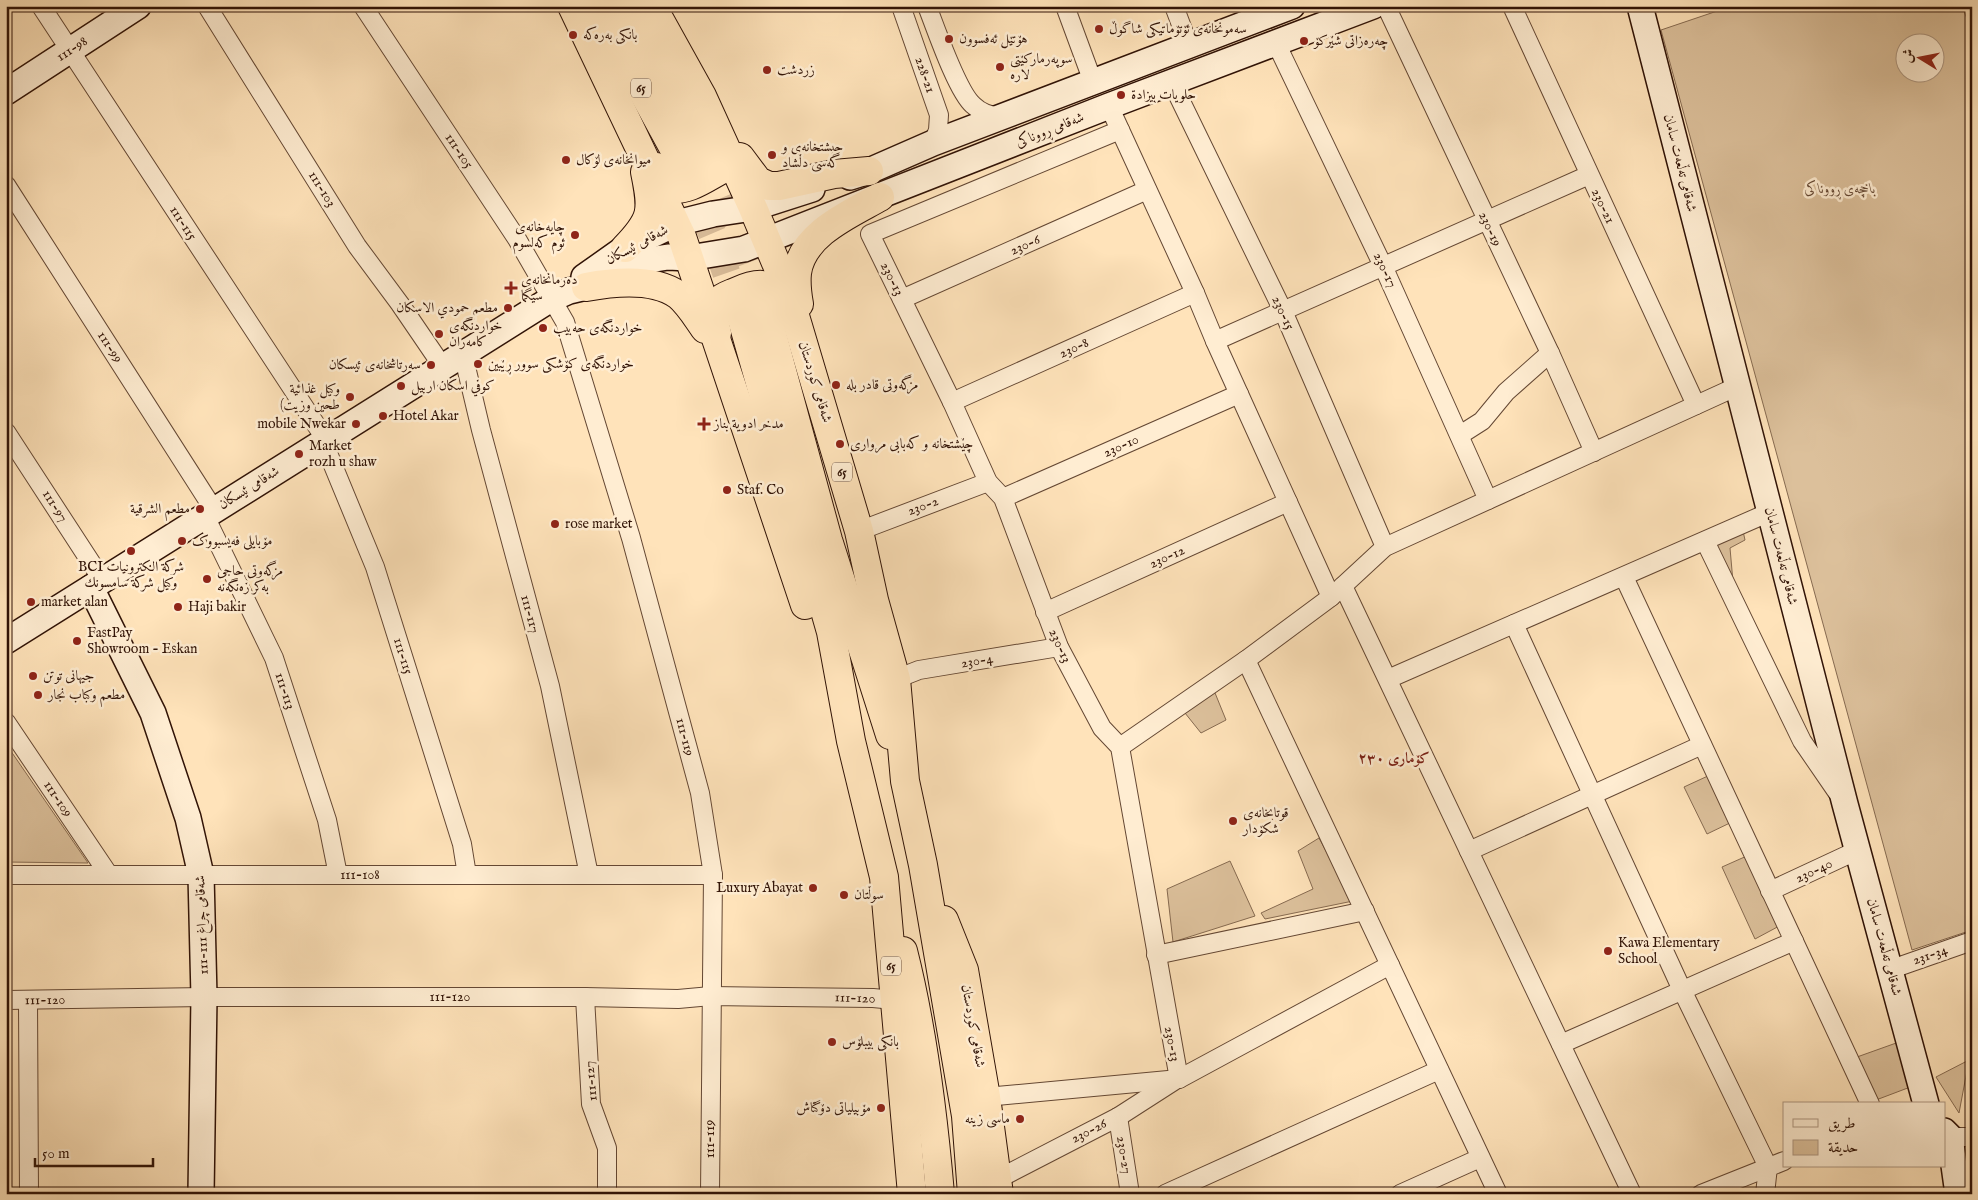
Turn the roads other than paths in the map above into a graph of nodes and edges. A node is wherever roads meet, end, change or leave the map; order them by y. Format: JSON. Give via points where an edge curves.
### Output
{"nodes":[{"id":1,"x":41,"y":6,"type":"edge"},
{"id":2,"x":138,"y":6,"type":"edge"},
{"id":3,"x":207,"y":6,"type":"edge"},
{"id":4,"x":363,"y":6,"type":"edge"},
{"id":5,"x":572,"y":6,"type":"edge"},
{"id":6,"x":596,"y":6,"type":"edge"},
{"id":7,"x":622,"y":6,"type":"edge"},
{"id":8,"x":652,"y":6,"type":"edge"},
{"id":9,"x":901,"y":6,"type":"edge"},
{"id":10,"x":927,"y":6,"type":"edge"},
{"id":11,"x":1065,"y":6,"type":"edge"},
{"id":12,"x":1174,"y":6,"type":"edge"},
{"id":13,"x":1291,"y":6,"type":"edge"},
{"id":14,"x":1373,"y":6,"type":"edge"},
{"id":15,"x":1386,"y":6,"type":"edge"},
{"id":16,"x":1512,"y":6,"type":"edge"},
{"id":17,"x":1640,"y":6,"type":"edge"},
{"id":18,"x":1276,"y":43,"type":"junction"},
{"id":19,"x":1189,"y":46,"type":"junction"},
{"id":20,"x":70,"y":51,"type":"junction"},
{"id":21,"x":1093,"y":82,"type":"junction"},
{"id":22,"x":1172,"y":83,"type":"junction"},
{"id":23,"x":6,"y":92,"type":"edge"},
{"id":24,"x":702,"y":96,"type":"junction"},
{"id":25,"x":616,"y":100,"type":"junction"},
{"id":26,"x":1109,"y":106,"type":"junction"},
{"id":27,"x":1001,"y":117,"type":"junction"},
{"id":28,"x":1120,"y":130,"type":"junction"},
{"id":29,"x":933,"y":143,"type":"junction"},
{"id":30,"x":638,"y":146,"type":"junction"},
{"id":31,"x":869,"y":171,"type":"junction"},
{"id":32,"x":1589,"y":175,"type":"junction"},
{"id":33,"x":6,"y":185,"type":"edge"},
{"id":34,"x":1147,"y":190,"type":"junction"},
{"id":35,"x":880,"y":197,"type":"junction"},
{"id":36,"x":753,"y":208,"type":"junction"},
{"id":37,"x":713,"y":214,"type":"joint"},
{"id":38,"x":1486,"y":220,"type":"junction"},
{"id":39,"x":677,"y":223,"type":"junction"},
{"id":40,"x":766,"y":241,"type":"junction"},
{"id":41,"x":625,"y":248,"type":"junction"},
{"id":42,"x":727,"y":253,"type":"joint"},
{"id":43,"x":689,"y":258,"type":"junction"},
{"id":44,"x":1383,"y":266,"type":"junction"},
{"id":45,"x":569,"y":292,"type":"junction"},
{"id":46,"x":1196,"y":293,"type":"junction"},
{"id":47,"x":902,"y":299,"type":"junction"},
{"id":48,"x":1283,"y":311,"type":"junction"},
{"id":49,"x":1215,"y":341,"type":"junction"},
{"id":50,"x":807,"y":352,"type":"junction"},
{"id":51,"x":1550,"y":353,"type":"junction"},
{"id":52,"x":720,"y":354,"type":"junction"},
{"id":53,"x":453,"y":361,"type":"junction"},
{"id":54,"x":816,"y":382,"type":"junction"},
{"id":55,"x":1738,"y":386,"type":"junction"},
{"id":56,"x":1239,"y":394,"type":"junction"},
{"id":57,"x":952,"y":402,"type":"junction"},
{"id":58,"x":1696,"y":405,"type":"junction"},
{"id":59,"x":6,"y":432,"type":"edge"},
{"id":60,"x":1460,"y":435,"type":"junction"},
{"id":61,"x":324,"y":440,"type":"junction"},
{"id":62,"x":1594,"y":452,"type":"junction"},
{"id":63,"x":988,"y":482,"type":"junction"},
{"id":64,"x":1003,"y":498,"type":"junction"},
{"id":65,"x":1488,"y":500,"type":"junction"},
{"id":66,"x":1288,"y":502,"type":"junction"},
{"id":67,"x":1770,"y":512,"type":"junction"},
{"id":68,"x":210,"y":513,"type":"junction"},
{"id":69,"x":859,"y":531,"type":"junction"},
{"id":70,"x":1705,"y":541,"type":"junction"},
{"id":71,"x":1385,"y":547,"type":"junction"},
{"id":72,"x":1624,"y":577,"type":"junction"},
{"id":73,"x":97,"y":585,"type":"junction"},
{"id":74,"x":1337,"y":592,"type":"junction"},
{"id":75,"x":1046,"y":612,"type":"junction"},
{"id":76,"x":1514,"y":624,"type":"junction"},
{"id":77,"x":6,"y":641,"type":"edge"},
{"id":78,"x":1059,"y":648,"type":"junction"},
{"id":79,"x":1246,"y":660,"type":"junction"},
{"id":80,"x":896,"y":679,"type":"junction"},
{"id":81,"x":1388,"y":679,"type":"junction"},
{"id":82,"x":6,"y":722,"type":"edge"},
{"id":83,"x":851,"y":741,"type":"junction"},
{"id":84,"x":1702,"y":745,"type":"junction"},
{"id":85,"x":1120,"y":747,"type":"junction"},
{"id":86,"x":905,"y":781,"type":"junction"},
{"id":87,"x":1592,"y":795,"type":"junction"},
{"id":88,"x":1845,"y":804,"type":"junction"},
{"id":89,"x":1858,"y":850,"type":"junction"},
{"id":90,"x":1469,"y":851,"type":"junction"},
{"id":91,"x":923,"y":865,"type":"junction"},
{"id":92,"x":6,"y":875,"type":"edge"},
{"id":93,"x":109,"y":875,"type":"junction"},
{"id":94,"x":338,"y":875,"type":"junction"},
{"id":95,"x":466,"y":875,"type":"junction"},
{"id":96,"x":589,"y":875,"type":"junction"},
{"id":97,"x":713,"y":875,"type":"junction"},
{"id":98,"x":202,"y":876,"type":"junction"},
{"id":99,"x":884,"y":877,"type":"junction"},
{"id":100,"x":1770,"y":891,"type":"junction"},
{"id":101,"x":1364,"y":911,"type":"junction"},
{"id":102,"x":1794,"y":941,"type":"junction"},
{"id":103,"x":1972,"y":941,"type":"edge"},
{"id":104,"x":1156,"y":955,"type":"junction"},
{"id":105,"x":1390,"y":965,"type":"junction"},
{"id":106,"x":1889,"y":970,"type":"junction"},
{"id":107,"x":1682,"y":990,"type":"junction"},
{"id":108,"x":711,"y":996,"type":"junction"},
{"id":109,"x":204,"y":997,"type":"junction"},
{"id":110,"x":585,"y":997,"type":"junction"},
{"id":111,"x":6,"y":1000,"type":"edge"},
{"id":112,"x":28,"y":1000,"type":"junction"},
{"id":113,"x":894,"y":1000,"type":"junction"},
{"id":114,"x":1560,"y":1044,"type":"junction"},
{"id":115,"x":1439,"y":1070,"type":"junction"},
{"id":116,"x":1179,"y":1079,"type":"junction"},
{"id":117,"x":986,"y":1097,"type":"junction"},
{"id":118,"x":1869,"y":1102,"type":"edge"},
{"id":119,"x":1925,"y":1102,"type":"edge"},
{"id":120,"x":1118,"y":1116,"type":"junction"},
{"id":121,"x":1955,"y":1135,"type":"edge"},
{"id":122,"x":1480,"y":1158,"type":"junction"},
{"id":123,"x":1776,"y":1164,"type":"edge"},
{"id":124,"x":999,"y":1187,"type":"edge"},
{"id":125,"x":29,"y":1194,"type":"edge"},
{"id":126,"x":201,"y":1194,"type":"edge"},
{"id":127,"x":606,"y":1194,"type":"edge"},
{"id":128,"x":710,"y":1194,"type":"edge"},
{"id":129,"x":912,"y":1194,"type":"edge"},
{"id":130,"x":940,"y":1194,"type":"edge"},
{"id":131,"x":972,"y":1194,"type":"edge"},
{"id":132,"x":1130,"y":1194,"type":"edge"},
{"id":133,"x":1165,"y":1194,"type":"edge"},
{"id":134,"x":1400,"y":1194,"type":"edge"},
{"id":135,"x":1498,"y":1194,"type":"edge"},
{"id":136,"x":1632,"y":1194,"type":"edge"},
{"id":137,"x":1701,"y":1194,"type":"edge"},
{"id":138,"x":1765,"y":1194,"type":"edge"},
{"id":139,"x":1958,"y":1194,"type":"edge"}],
"edges":[{"from":1,"to":20,"type":"street","name":"111-115"},
{"from":2,"to":20,"type":"main road","name":"111-98"},
{"from":3,"to":53,"type":"street","name":"111-103","via":[[357,246],[400,304]]},
{"from":4,"to":45,"type":"street","name":"111-105","via":[[517,239]]},
{"from":5,"to":25,"type":"highway","name":"شەقامی کوردستان","number":"65"},
{"from":6,"to":7,"type":"highway","number":"65","via":[[695,164]]},
{"from":8,"to":24,"type":"highway","name":"شەقامی کوردستان","number":"65"},
{"from":9,"to":29,"type":"street","name":"228-21","via":[[939,115]]},
{"from":10,"to":27,"type":"street","name":"228-21","via":[[963,93],[982,112]]},
{"from":11,"to":21,"type":"street"},
{"from":12,"to":19,"type":"street"},
{"from":13,"to":19,"type":"main road","name":"شەقامی ڕووناکی"},
{"from":14,"to":18,"type":"main road","name":"شەقامی ڕووناکی"},
{"from":15,"to":38,"type":"street","name":"230-19"},
{"from":16,"to":32,"type":"street","name":"230-21"},
{"from":17,"to":55,"type":"main road","name":"شەقامی تەڵعەت سامان"},
{"from":18,"to":22,"type":"main road","name":"شەقامی ڕووناکی"},
{"from":18,"to":44,"type":"street","name":"230-17"},
{"from":19,"to":21,"type":"main road","name":"شەقامی ڕووناکی"},
{"from":20,"to":23,"type":"main road","name":"111-98"},
{"from":20,"to":61,"type":"street","name":"111-115"},
{"from":21,"to":27,"type":"main road","name":"شەقامی ڕووناکی"},
{"from":22,"to":26,"type":"main road","name":"شەقامی ڕووناکی"},
{"from":22,"to":48,"type":"street","name":"230-15"},
{"from":24,"to":25,"type":"highway","via":[[723,156],[722,162],[718,172],[676,190],[665,183]]},
{"from":24,"to":31,"type":"highway","via":[[747,168],[763,185],[779,186],[834,174]]},
{"from":24,"to":36,"type":"highway","name":"شەقامی کوردستان","number":"65"},
{"from":25,"to":30,"type":"highway","name":"شەقامی کوردستان","number":"65"},
{"from":26,"to":28,"type":"street"},
{"from":26,"to":35,"type":"main road","name":"شەقامی ڕووناکی"},
{"from":27,"to":29,"type":"main road","name":"شەقامی ڕووناکی"},
{"from":28,"to":34,"type":"street"},
{"from":28,"to":47,"type":"street","name":"230-13","via":[[870,234]]},
{"from":29,"to":31,"type":"main road","name":"شەقامی ڕووناکی"},
{"from":30,"to":39,"type":"highway","name":"شەقامی کوردستان","number":"65"},
{"from":30,"to":41,"type":"highway","via":[[649,210],[642,230]]},
{"from":31,"to":36,"type":"main road","name":"شەقامی ڕووناکی"},
{"from":32,"to":38,"type":"street"},
{"from":32,"to":58,"type":"street","name":"230-21"},
{"from":33,"to":68,"type":"street","name":"111-99"},
{"from":34,"to":46,"type":"street"},
{"from":34,"to":47,"type":"street","name":"230-6"},
{"from":35,"to":40,"type":"main road","name":"شەقامی ڕووناکی"},
{"from":35,"to":50,"type":"highway","via":[[834,223],[801,258],[797,288]]},
{"from":36,"to":37,"type":"main road","name":"شەقامی ڕووناکی"},
{"from":36,"to":40,"type":"highway","name":"شەقامی کوردستان","number":"65"},
{"from":37,"to":39,"type":"main road","name":"شەقامی ئیسکان"},
{"from":38,"to":44,"type":"street"},
{"from":38,"to":51,"type":"street","name":"230-19"},
{"from":39,"to":41,"type":"main road","name":"شەقامی ئیسکان"},
{"from":39,"to":43,"type":"highway","name":"شەقامی کوردستان","number":"65"},
{"from":40,"to":42,"type":"main road","name":"شەقامی ڕووناکی"},
{"from":40,"to":50,"type":"highway","name":"شەقامی کوردستان","number":"65","via":[[787,289]]},
{"from":41,"to":45,"type":"main road","name":"شەقامی ئیسکان","via":[[588,272]]},
{"from":42,"to":43,"type":"main road","name":"شەقامی ئیسکان"},
{"from":43,"to":45,"type":"main road","name":"شەقامی ئیسکان","via":[[649,260]]},
{"from":43,"to":52,"type":"highway","name":"شەقامی کوردستان","number":"65"},
{"from":44,"to":48,"type":"street"},
{"from":44,"to":60,"type":"street","name":"230-17"},
{"from":45,"to":52,"type":"highway","via":[[623,282],[670,291],[679,296],[695,315]]},
{"from":45,"to":53,"type":"main road","name":"شەقامی ئیسکان"},
{"from":45,"to":97,"type":"street","name":"111-119","via":[[565,322],[631,538],[700,793]]},
{"from":46,"to":49,"type":"street"},
{"from":46,"to":57,"type":"street","name":"230-8"},
{"from":47,"to":57,"type":"street","name":"230-13"},
{"from":48,"to":49,"type":"street"},
{"from":48,"to":71,"type":"street","name":"230-15"},
{"from":49,"to":56,"type":"street"},
{"from":50,"to":54,"type":"highway","name":"شەقامی کوردستان","number":"65"},
{"from":51,"to":60,"type":"street","via":[[1506,392],[1482,421]]},
{"from":51,"to":62,"type":"street","name":"230-19"},
{"from":52,"to":54,"type":"highway","via":[[714,318],[718,303],[724,296],[752,285],[766,285],[780,297]]},
{"from":52,"to":83,"type":"highway","name":"شەقامی کوردستان","number":"65"},
{"from":53,"to":61,"type":"main road","name":"شەقامی ئیسکان"},
{"from":53,"to":96,"type":"street","name":"111-117","via":[[481,430],[550,686]]},
{"from":54,"to":69,"type":"highway","name":"شەقامی کوردستان","number":"65"},
{"from":55,"to":58,"type":"street"},
{"from":55,"to":67,"type":"main road","name":"شەقامی تەڵعەت سامان"},
{"from":56,"to":64,"type":"street","name":"230-10"},
{"from":56,"to":66,"type":"street"},
{"from":57,"to":63,"type":"street","name":"230-13"},
{"from":58,"to":62,"type":"street"},
{"from":59,"to":73,"type":"street","name":"111-97"},
{"from":60,"to":65,"type":"street","name":"230-17"},
{"from":61,"to":68,"type":"main road","name":"شەقامی ئیسکان"},
{"from":61,"to":95,"type":"street","name":"111-115","via":[[375,567],[462,844]]},
{"from":62,"to":65,"type":"street"},
{"from":63,"to":64,"type":"street","name":"230-13"},
{"from":63,"to":69,"type":"street","name":"230-2"},
{"from":64,"to":75,"type":"street","name":"230-13"},
{"from":65,"to":71,"type":"street"},
{"from":66,"to":74,"type":"street"},
{"from":66,"to":75,"type":"street","name":"230-12"},
{"from":67,"to":70,"type":"street"},
{"from":67,"to":88,"type":"main road","name":"شەقامی تەڵعەت سامان"},
{"from":68,"to":73,"type":"main road","name":"شەقامی ئیسکان"},
{"from":68,"to":94,"type":"street","name":"111-113","via":[[274,658],[327,820]]},
{"from":69,"to":80,"type":"highway","name":"شەقامی کوردستان","number":"65"},
{"from":70,"to":72,"type":"street"},
{"from":70,"to":88,"type":"street","via":[[1802,741]]},
{"from":71,"to":74,"type":"street"},
{"from":72,"to":76,"type":"street"},
{"from":72,"to":84,"type":"street"},
{"from":73,"to":77,"type":"main road","name":"شەقامی ئیسکان"},
{"from":73,"to":98,"type":"main road","name":"شەقامی چراغ 111-111","via":[[153,712],[188,818]]},
{"from":74,"to":79,"type":"street"},
{"from":74,"to":81,"type":"street"},
{"from":75,"to":78,"type":"street","name":"230-13"},
{"from":76,"to":81,"type":"street"},
{"from":76,"to":87,"type":"street"},
{"from":78,"to":80,"type":"street","name":"230-4","via":[[919,670]]},
{"from":78,"to":85,"type":"street","name":"230-13","via":[[1102,728]]},
{"from":79,"to":85,"type":"street"},
{"from":79,"to":101,"type":"street"},
{"from":80,"to":86,"type":"highway","name":"شەقامی کوردستان","number":"65"},
{"from":81,"to":90,"type":"street"},
{"from":82,"to":93,"type":"street","name":"111-109"},
{"from":83,"to":86,"type":"highway","name":"شەقامی کوردستان","number":"65","via":[[831,632],[751,305]]},
{"from":83,"to":99,"type":"highway","name":"شەقامی کوردستان","number":"65"},
{"from":84,"to":87,"type":"street"},
{"from":84,"to":100,"type":"street"},
{"from":85,"to":104,"type":"street","name":"230-13"},
{"from":86,"to":91,"type":"highway","name":"شەقامی کوردستان","number":"65"},
{"from":87,"to":90,"type":"street"},
{"from":87,"to":107,"type":"street"},
{"from":88,"to":89,"type":"main road","name":"شەقامی تەڵعەت سامان"},
{"from":89,"to":100,"type":"street","name":"230-40"},
{"from":89,"to":106,"type":"main road","name":"شەقامی تەڵعەت سامان"},
{"from":90,"to":114,"type":"street"},
{"from":91,"to":117,"type":"highway","name":"شەقامی کوردستان","number":"65","via":[[964,970]]},
{"from":91,"to":131,"type":"highway","name":"شەقامی کوردستان","number":"65","via":[[966,1116]]},
{"from":92,"to":93,"type":"street","name":"111-108"},
{"from":93,"to":98,"type":"street","name":"111-108"},
{"from":94,"to":95,"type":"street","name":"111-108"},
{"from":94,"to":98,"type":"street","name":"111-108"},
{"from":95,"to":96,"type":"street","name":"111-108"},
{"from":96,"to":97,"type":"street","name":"111-108"},
{"from":97,"to":108,"type":"street","name":"111-119"},
{"from":98,"to":109,"type":"main road","name":"شەقامی چراغ 111-111"},
{"from":99,"to":113,"type":"highway","name":"شەقامی کوردستان","number":"65"},
{"from":99,"to":130,"type":"highway","name":"شەقامی کوردستان","number":"65","via":[[912,988],[933,1117]]},
{"from":100,"to":102,"type":"street"},
{"from":101,"to":104,"type":"street"},
{"from":101,"to":105,"type":"street"},
{"from":102,"to":107,"type":"street"},
{"from":102,"to":118,"type":"street"},
{"from":103,"to":106,"type":"street","name":"231-34"},
{"from":104,"to":116,"type":"street","name":"230-13"},
{"from":105,"to":115,"type":"street"},
{"from":105,"to":116,"type":"street","name":"230-26"},
{"from":106,"to":119,"type":"main road","name":"شەقامی تەڵعەت سامان"},
{"from":107,"to":114,"type":"street"},
{"from":107,"to":123,"type":"street"},
{"from":108,"to":110,"type":"street","name":"111-120","via":[[678,999]]},
{"from":108,"to":113,"type":"street","name":"111-120"},
{"from":108,"to":128,"type":"street","name":"111-119"},
{"from":109,"to":110,"type":"street","name":"111-120"},
{"from":109,"to":112,"type":"street","name":"111-120"},
{"from":109,"to":126,"type":"main road","name":"شەقامی چراغ 111-111"},
{"from":110,"to":127,"type":"street","name":"111-127","via":[[591,1104],[606,1148]]},
{"from":111,"to":112,"type":"street","name":"111-120"},
{"from":112,"to":125,"type":"street"},
{"from":113,"to":129,"type":"highway","name":"شەقامی کوردستان","number":"65"},
{"from":114,"to":136,"type":"street"},
{"from":115,"to":122,"type":"street"},
{"from":115,"to":133,"type":"street"},
{"from":116,"to":117,"type":"street"},
{"from":116,"to":120,"type":"street","name":"230-26"},
{"from":117,"to":124,"type":"highway","name":"شەقامی کوردستان","number":"65"},
{"from":120,"to":124,"type":"street","name":"230-26"},
{"from":120,"to":132,"type":"street","name":"230-27"},
{"from":121,"to":139,"type":"main road"},
{"from":122,"to":134,"type":"street"},
{"from":122,"to":135,"type":"street"},
{"from":123,"to":137,"type":"street"},
{"from":123,"to":138,"type":"street"}]}
